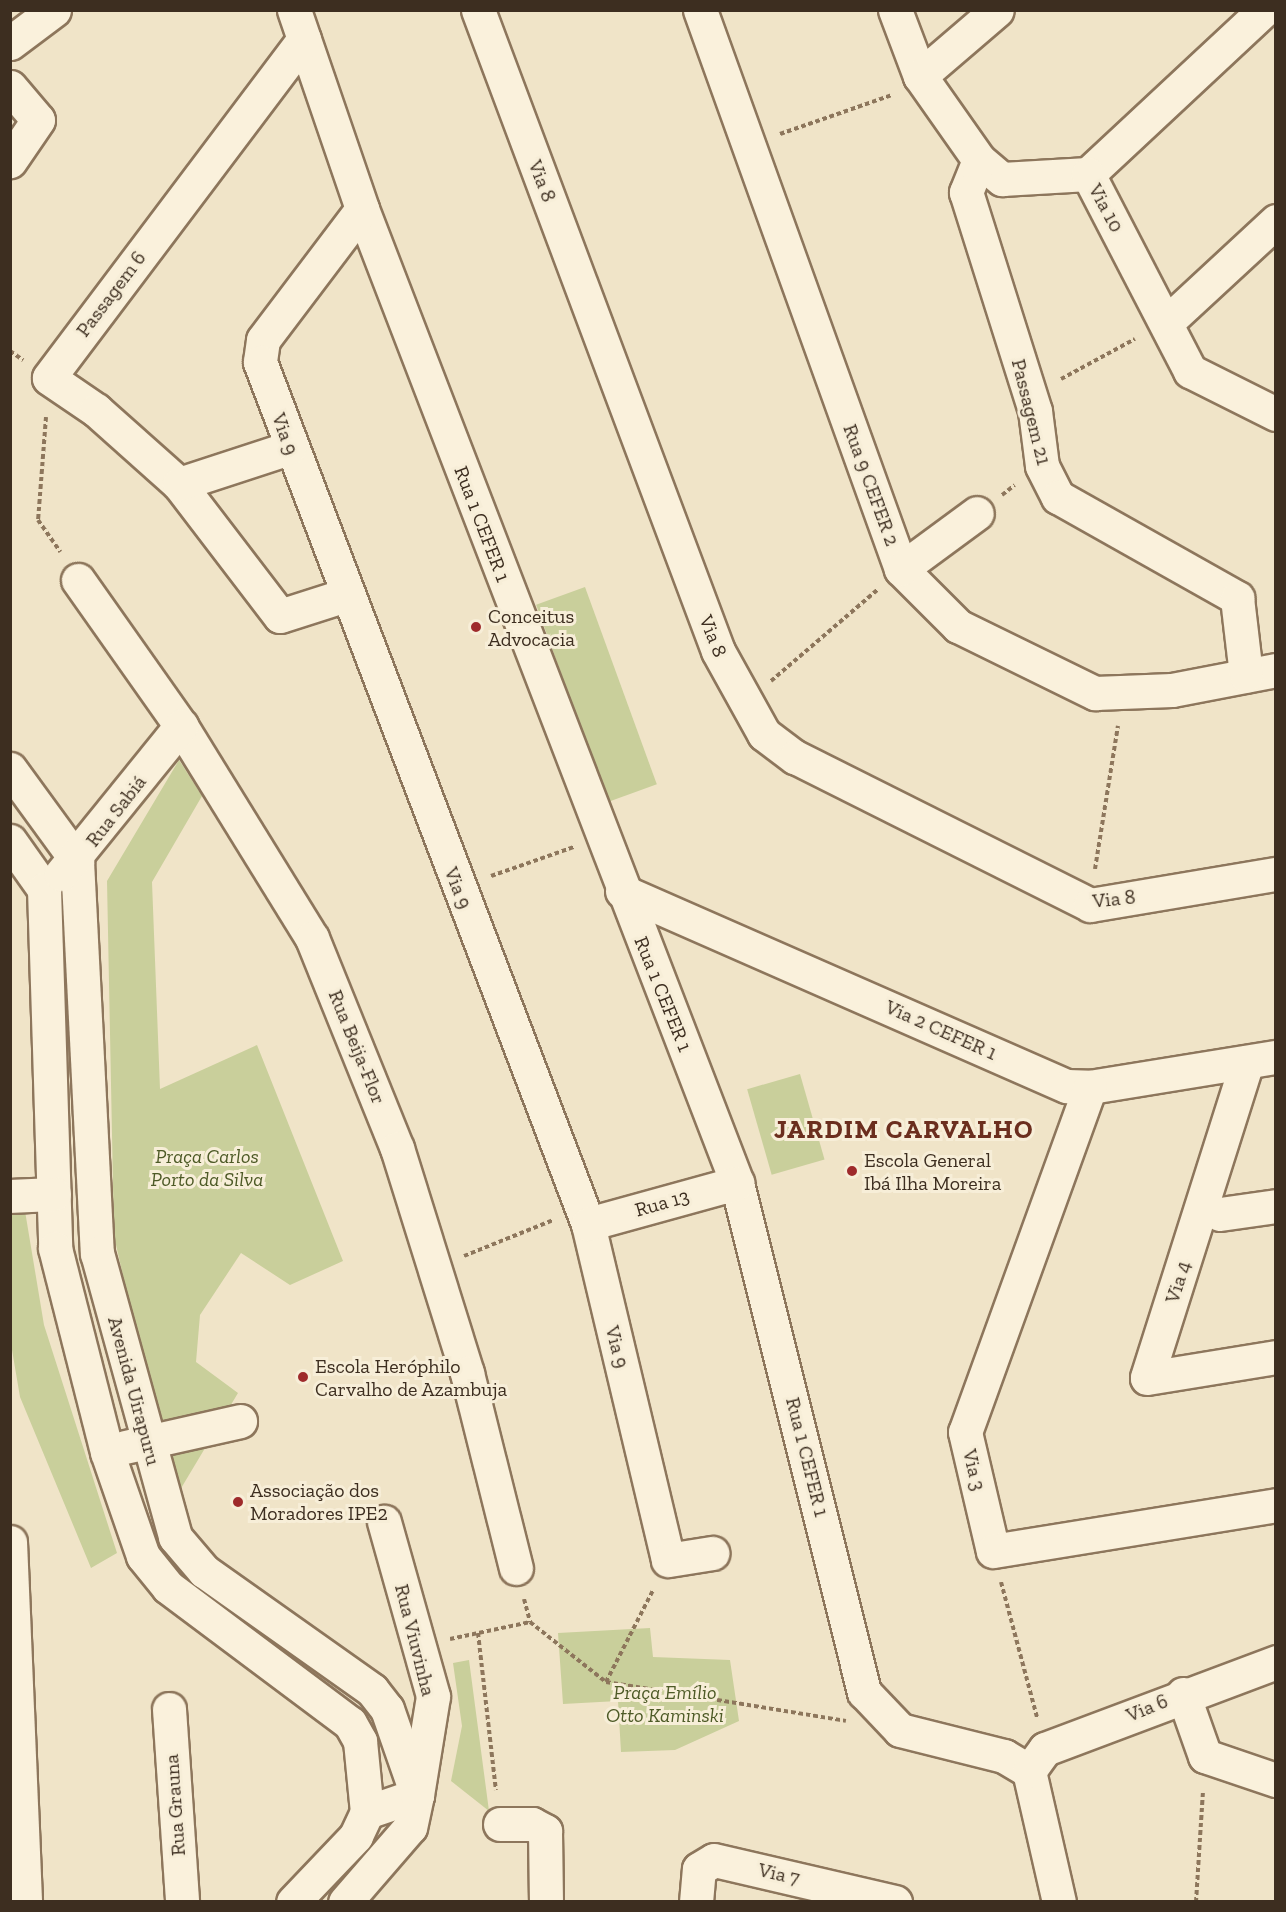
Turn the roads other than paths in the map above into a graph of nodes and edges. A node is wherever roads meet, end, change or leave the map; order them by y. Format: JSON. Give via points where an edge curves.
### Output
{"nodes":[{"id":1,"x":54,"y":10,"type":"edge"},
{"id":2,"x":478,"y":10,"type":"edge"},
{"id":3,"x":700,"y":10,"type":"edge"},
{"id":4,"x":895,"y":10,"type":"edge"},
{"id":5,"x":997,"y":10,"type":"edge"},
{"id":6,"x":1264,"y":10,"type":"edge"},
{"id":7,"x":299,"y":25,"type":"edge"},
{"id":8,"x":10,"y":43,"type":"edge"},
{"id":9,"x":920,"y":76,"type":"junction"},
{"id":10,"x":10,"y":87,"type":"edge"},
{"id":11,"x":979,"y":160,"type":"junction"},
{"id":12,"x":10,"y":161,"type":"edge"},
{"id":13,"x":1088,"y":174,"type":"junction"},
{"id":14,"x":362,"y":209,"type":"junction"},
{"id":15,"x":1275,"y":221,"type":"edge"},
{"id":16,"x":1166,"y":323,"type":"junction"},
{"id":17,"x":1275,"y":414,"type":"edge"},
{"id":18,"x":289,"y":448,"type":"junction"},
{"id":19,"x":179,"y":484,"type":"junction"},
{"id":20,"x":977,"y":513,"type":"dead end"},
{"id":21,"x":901,"y":569,"type":"junction"},
{"id":22,"x":78,"y":580,"type":"road end"},
{"id":23,"x":346,"y":595,"type":"junction"},
{"id":24,"x":1261,"y":673,"type":"edge"},
{"id":25,"x":181,"y":726,"type":"junction"},
{"id":26,"x":10,"y":769,"type":"edge"},
{"id":27,"x":10,"y":841,"type":"edge"},
{"id":28,"x":77,"y":861,"type":"junction"},
{"id":29,"x":1275,"y":874,"type":"edge"},
{"id":30,"x":44,"y":889,"type":"junction"},
{"id":31,"x":622,"y":891,"type":"junction"},
{"id":32,"x":1261,"y":1060,"type":"edge"},
{"id":33,"x":1090,"y":1088,"type":"junction"},
{"id":34,"x":737,"y":1183,"type":"junction"},
{"id":35,"x":54,"y":1194,"type":"junction"},
{"id":36,"x":10,"y":1196,"type":"edge"},
{"id":37,"x":1275,"y":1206,"type":"edge"},
{"id":38,"x":1220,"y":1214,"type":"dead end"},
{"id":39,"x":585,"y":1218,"type":"junction"},
{"id":40,"x":1275,"y":1357,"type":"edge"},
{"id":41,"x":240,"y":1421,"type":"dead end"},
{"id":42,"x":147,"y":1442,"type":"junction"},
{"id":43,"x":107,"y":1452,"type":"junction"},
{"id":44,"x":1275,"y":1505,"type":"edge"},
{"id":45,"x":384,"y":1522,"type":"dead end"},
{"id":46,"x":10,"y":1542,"type":"edge"},
{"id":47,"x":712,"y":1553,"type":"dead end"},
{"id":48,"x":516,"y":1568,"type":"dead end"},
{"id":49,"x":1275,"y":1662,"type":"edge"},
{"id":50,"x":1183,"y":1694,"type":"junction"},
{"id":51,"x":169,"y":1709,"type":"dead end"},
{"id":52,"x":1037,"y":1760,"type":"junction"},
{"id":53,"x":1275,"y":1780,"type":"edge"},
{"id":54,"x":417,"y":1795,"type":"junction"},
{"id":55,"x":367,"y":1812,"type":"junction"},
{"id":56,"x":500,"y":1824,"type":"road end"},
{"id":57,"x":20,"y":1892,"type":"edge"},
{"id":58,"x":182,"y":1902,"type":"edge"},
{"id":59,"x":292,"y":1902,"type":"edge"},
{"id":60,"x":345,"y":1902,"type":"edge"},
{"id":61,"x":546,"y":1902,"type":"edge"},
{"id":62,"x":696,"y":1902,"type":"edge"},
{"id":63,"x":895,"y":1902,"type":"edge"},
{"id":64,"x":1059,"y":1902,"type":"edge"}],
"edges":[{"from":1,"to":8,"type":"street"},
{"from":2,"to":29,"type":"street","name":"Via 8","via":[[718,651],[743,705],[764,734],[795,757],[1090,905]]},
{"from":3,"to":21,"type":"street","name":"Rua 9 CEFER 2"},
{"from":4,"to":9,"type":"street"},
{"from":5,"to":9,"type":"street"},
{"from":6,"to":13,"type":"street","name":"Via 10"},
{"from":7,"to":14,"type":"street","name":"Rua 1 CEFER 1"},
{"from":7,"to":19,"type":"street","name":"Passagem 6","via":[[49,378],[96,410]]},
{"from":9,"to":11,"type":"street"},
{"from":10,"to":12,"type":"street","via":[[38,120]]},
{"from":11,"to":13,"type":"street","via":[[1002,179]]},
{"from":11,"to":24,"type":"street","name":"Passagem 21","via":[[966,192],[1035,411],[1042,466],[1058,497],[1237,598]]},
{"from":13,"to":16,"type":"street","name":"Via 10"},
{"from":14,"to":18,"type":"street","name":"Via 9","via":[[259,350]]},
{"from":14,"to":31,"type":"street","name":"Rua 1 CEFER 1"},
{"from":15,"to":16,"type":"street"},
{"from":16,"to":17,"type":"street","name":"Via 10","via":[[1190,371]]},
{"from":18,"to":19,"type":"street"},
{"from":18,"to":23,"type":"street","name":"Via 9"},
{"from":19,"to":23,"type":"street","via":[[280,616]]},
{"from":20,"to":21,"type":"street"},
{"from":21,"to":24,"type":"street","name":"Rua 9 CEFER 2","via":[[958,626],[1095,693],[1172,690]]},
{"from":22,"to":25,"type":"street","name":"Rua Beija-Flor"},
{"from":23,"to":39,"type":"street","name":"Via 9"},
{"from":25,"to":28,"type":"street","name":"Rua Sabiá"},
{"from":25,"to":48,"type":"street","name":"Rua Beija-Flor","via":[[312,938],[397,1148],[434,1266]]},
{"from":26,"to":28,"type":"street"},
{"from":27,"to":30,"type":"street"},
{"from":28,"to":30,"type":"street","name":"Rua Sabiá"},
{"from":28,"to":42,"type":"street","name":"Avenida Uirapuru","via":[[97,1253]]},
{"from":30,"to":35,"type":"street","name":"Avenida Uirapuru"},
{"from":31,"to":33,"type":"street","name":"Via 2 CEFER 1","via":[[1067,1086]]},
{"from":31,"to":34,"type":"street","name":"Rua 1 CEFER 1"},
{"from":32,"to":33,"type":"street","name":"Via 2 CEFER 1"},
{"from":32,"to":40,"type":"street","name":"Via 4","via":[[1147,1378]]},
{"from":33,"to":44,"type":"street","name":"Via 3","via":[[965,1432],[993,1551]]},
{"from":34,"to":39,"type":"street","name":"Rua 13"},
{"from":34,"to":52,"type":"street","name":"Rua 1 CEFER 1","via":[[864,1692],[900,1730],[1004,1756]]},
{"from":35,"to":36,"type":"street"},
{"from":35,"to":43,"type":"street","name":"Avenida Uirapuru","via":[[56,1248]]},
{"from":37,"to":38,"type":"street"},
{"from":39,"to":47,"type":"street","name":"Via 9","via":[[668,1560]]},
{"from":41,"to":42,"type":"street"},
{"from":42,"to":43,"type":"street"},
{"from":42,"to":54,"type":"street","name":"Avenida Uirapuru","via":[[176,1537],[204,1571],[372,1690],[387,1709]]},
{"from":43,"to":55,"type":"street","name":"Avenida Uirapuru","via":[[143,1556],[168,1587],[350,1723],[360,1741]]},
{"from":45,"to":54,"type":"street","name":"Rua Viuvinha","via":[[433,1696]]},
{"from":46,"to":57,"type":"street"},
{"from":49,"to":50,"type":"street","name":"Via 6"},
{"from":50,"to":52,"type":"street","name":"Via 6"},
{"from":50,"to":53,"type":"street","via":[[1205,1756]]},
{"from":51,"to":58,"type":"street","name":"Rua Grauna"},
{"from":52,"to":64,"type":"street"},
{"from":54,"to":55,"type":"street"},
{"from":54,"to":60,"type":"street","via":[[410,1827]]},
{"from":55,"to":59,"type":"street","via":[[356,1836]]},
{"from":56,"to":61,"type":"street","via":[[532,1824],[545,1831]]},
{"from":62,"to":63,"type":"street","name":"Via 7","via":[[699,1869],[714,1860]]}]}
